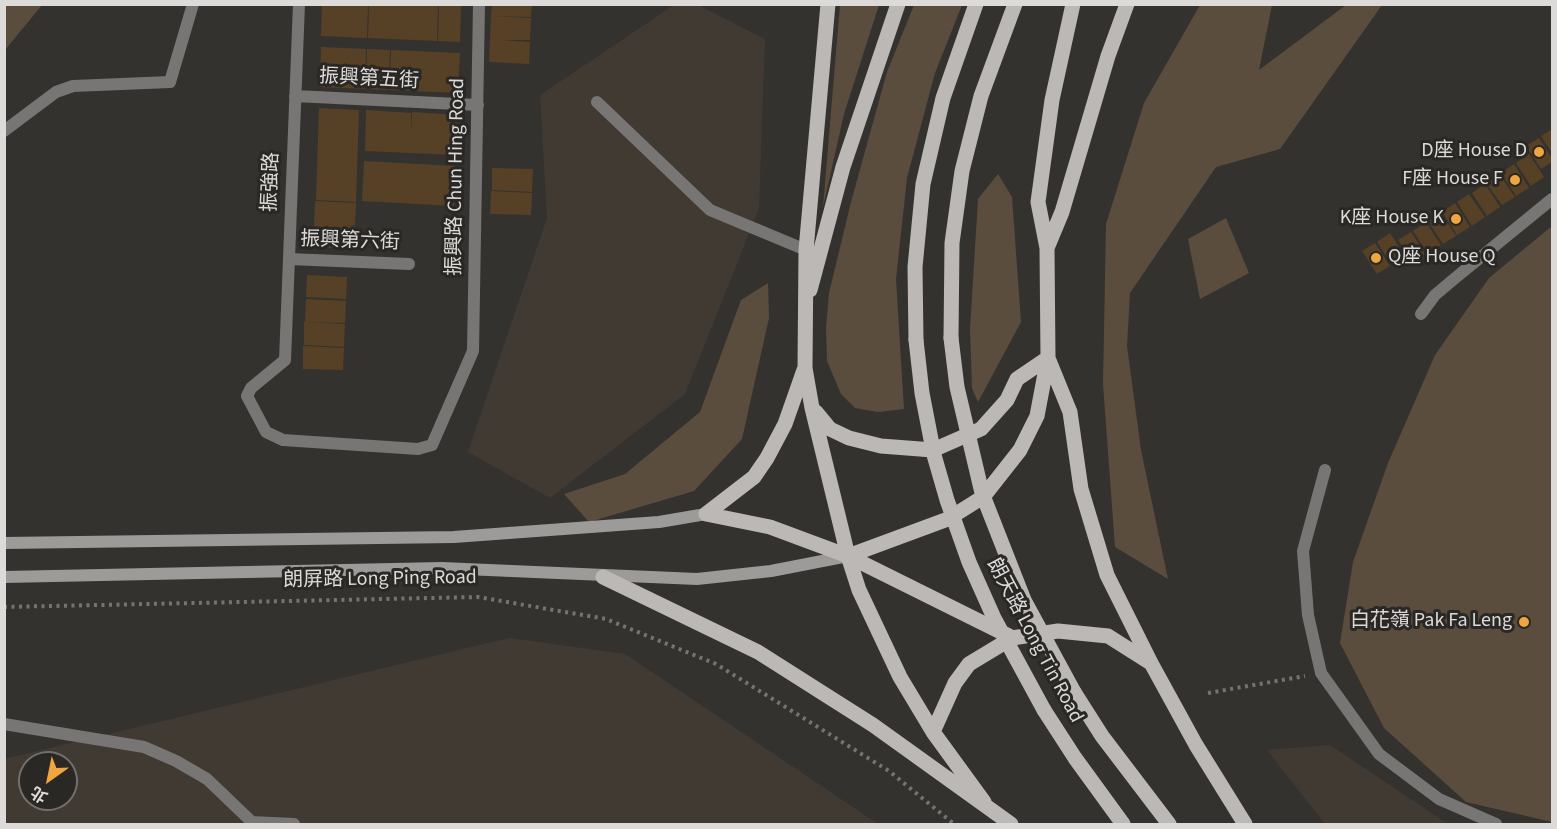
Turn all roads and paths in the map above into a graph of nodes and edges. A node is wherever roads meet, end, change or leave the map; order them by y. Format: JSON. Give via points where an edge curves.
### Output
{"nodes":[{"id":1,"x":193,"y":4,"type":"edge"},
{"id":2,"x":299,"y":4,"type":"edge"},
{"id":3,"x":479,"y":4,"type":"edge"},
{"id":4,"x":828,"y":4,"type":"edge"},
{"id":5,"x":898,"y":4,"type":"edge"},
{"id":6,"x":976,"y":4,"type":"edge"},
{"id":7,"x":1015,"y":4,"type":"edge"},
{"id":8,"x":1073,"y":4,"type":"edge"},
{"id":9,"x":1127,"y":4,"type":"edge"},
{"id":10,"x":295,"y":96,"type":"junction"},
{"id":11,"x":597,"y":102,"type":"dead end"},
{"id":12,"x":478,"y":105,"type":"junction"},
{"id":13,"x":4,"y":131,"type":"edge"},
{"id":14,"x":1552,"y":200,"type":"edge"},
{"id":15,"x":1047,"y":248,"type":"junction"},
{"id":16,"x":806,"y":250,"type":"junction"},
{"id":17,"x":289,"y":259,"type":"junction"},
{"id":18,"x":410,"y":264,"type":"dead end"},
{"id":19,"x":804,"y":310,"type":"junction"},
{"id":20,"x":1422,"y":314,"type":"dead end"},
{"id":21,"x":1048,"y":358,"type":"junction"},
{"id":22,"x":285,"y":360,"type":"joint"},
{"id":23,"x":805,"y":368,"type":"junction"},
{"id":24,"x":812,"y":408,"type":"junction"},
{"id":25,"x":1325,"y":470,"type":"dead end"},
{"id":26,"x":706,"y":514,"type":"junction"},
{"id":27,"x":4,"y":543,"type":"edge"},
{"id":28,"x":848,"y":556,"type":"junction"},
{"id":29,"x":603,"y":576,"type":"junction"},
{"id":30,"x":4,"y":577,"type":"edge"},
{"id":31,"x":4,"y":607,"type":"edge"},
{"id":32,"x":1012,"y":638,"type":"junction"},
{"id":33,"x":1151,"y":663,"type":"junction"},
{"id":34,"x":1321,"y":673,"type":"junction"},
{"id":35,"x":1208,"y":693,"type":"dead end"},
{"id":36,"x":4,"y":724,"type":"edge"},
{"id":37,"x":933,"y":732,"type":"junction"},
{"id":38,"x":984,"y":802,"type":"junction"},
{"id":39,"x":253,"y":823,"type":"edge"},
{"id":40,"x":294,"y":825,"type":"edge"},
{"id":41,"x":954,"y":825,"type":"edge"},
{"id":42,"x":1011,"y":825,"type":"edge"},
{"id":43,"x":1123,"y":825,"type":"edge"},
{"id":44,"x":1169,"y":825,"type":"edge"},
{"id":45,"x":1245,"y":825,"type":"edge"},
{"id":46,"x":1496,"y":825,"type":"edge"}],
"edges":[{"from":1,"to":13,"type":"lane","via":[[170,82],[73,86],[56,92]]},
{"from":2,"to":10,"type":"lane","name":"振強路"},
{"from":3,"to":12,"type":"lane","name":"振興路 Chun Hing Road"},
{"from":4,"to":16,"type":"main road"},
{"from":5,"to":19,"type":"main road","via":[[843,167]]},
{"from":6,"to":43,"type":"main road","name":"朗天路 Long Tin Road","bridge":true,"via":[[943,98],[923,184],[915,267],[916,340],[930,434],[947,500],[994,618],[1044,710]]},
{"from":7,"to":44,"type":"main road","name":"朗天路 Long Tin Road","bridge":true,"via":[[981,96],[962,171],[952,243],[951,338],[957,387],[982,493],[1024,600],[1102,736]]},
{"from":8,"to":15,"type":"main road","via":[[1052,100],[1038,202]]},
{"from":9,"to":15,"type":"main road","via":[[1107,56],[1062,212]]},
{"from":10,"to":12,"type":"lane","name":"振興第五街"},
{"from":10,"to":17,"type":"lane","name":"振強路"},
{"from":11,"to":16,"type":"lane","via":[[698,201]]},
{"from":12,"to":22,"type":"lane","name":"振興路 Chun Hing Road","via":[[473,351],[432,445],[418,449],[283,440],[266,432],[247,396],[250,388]]},
{"from":14,"to":20,"type":"lane","via":[[1454,279]]},
{"from":15,"to":21,"type":"main road"},
{"from":16,"to":19,"type":"main road"},
{"from":17,"to":18,"type":"lane","name":"振興第六街"},
{"from":17,"to":22,"type":"lane","name":"振強路"},
{"from":19,"to":23,"type":"main road"},
{"from":21,"to":24,"type":"main road","via":[[1017,379],[1007,400],[981,429],[933,450],[881,446],[849,438],[830,429]]},
{"from":21,"to":28,"type":"main road","via":[[1038,416],[1020,450],[983,497],[948,519]]},
{"from":21,"to":33,"type":"main road","via":[[1070,412],[1081,489],[1107,574]]},
{"from":23,"to":24,"type":"main road"},
{"from":23,"to":26,"type":"main road","via":[[785,424],[767,458],[754,477]]},
{"from":24,"to":28,"type":"main road"},
{"from":25,"to":34,"type":"lane","via":[[1303,551],[1308,615]]},
{"from":26,"to":27,"type":"main road","name":"朗屏路 Long Ping Road","via":[[659,522],[454,537]]},
{"from":26,"to":28,"type":"main road","via":[[777,529]]},
{"from":28,"to":29,"type":"main road","name":"朗屏路 Long Ping Road","via":[[771,571],[698,579]]},
{"from":28,"to":32,"type":"main road"},
{"from":28,"to":37,"type":"main road","via":[[900,677]]},
{"from":29,"to":30,"type":"main road","name":"朗屏路 Long Ping Road","via":[[442,568]]},
{"from":29,"to":38,"type":"main road","via":[[767,658]]},
{"from":31,"to":41,"type":"path","name":"朗屏路 Long Ping Road","via":[[478,597],[606,620],[716,664],[889,771]]},
{"from":32,"to":33,"type":"main road","via":[[1058,631],[1108,636]]},
{"from":32,"to":37,"type":"main road","via":[[969,664],[955,683]]},
{"from":33,"to":45,"type":"main road"},
{"from":34,"to":35,"type":"path"},
{"from":34,"to":46,"type":"lane","via":[[1379,754],[1439,799]]},
{"from":36,"to":39,"type":"lane","via":[[144,747],[207,779]]},
{"from":37,"to":38,"type":"main road"},
{"from":38,"to":42,"type":"main road"},
{"from":39,"to":40,"type":"lane"}]}
